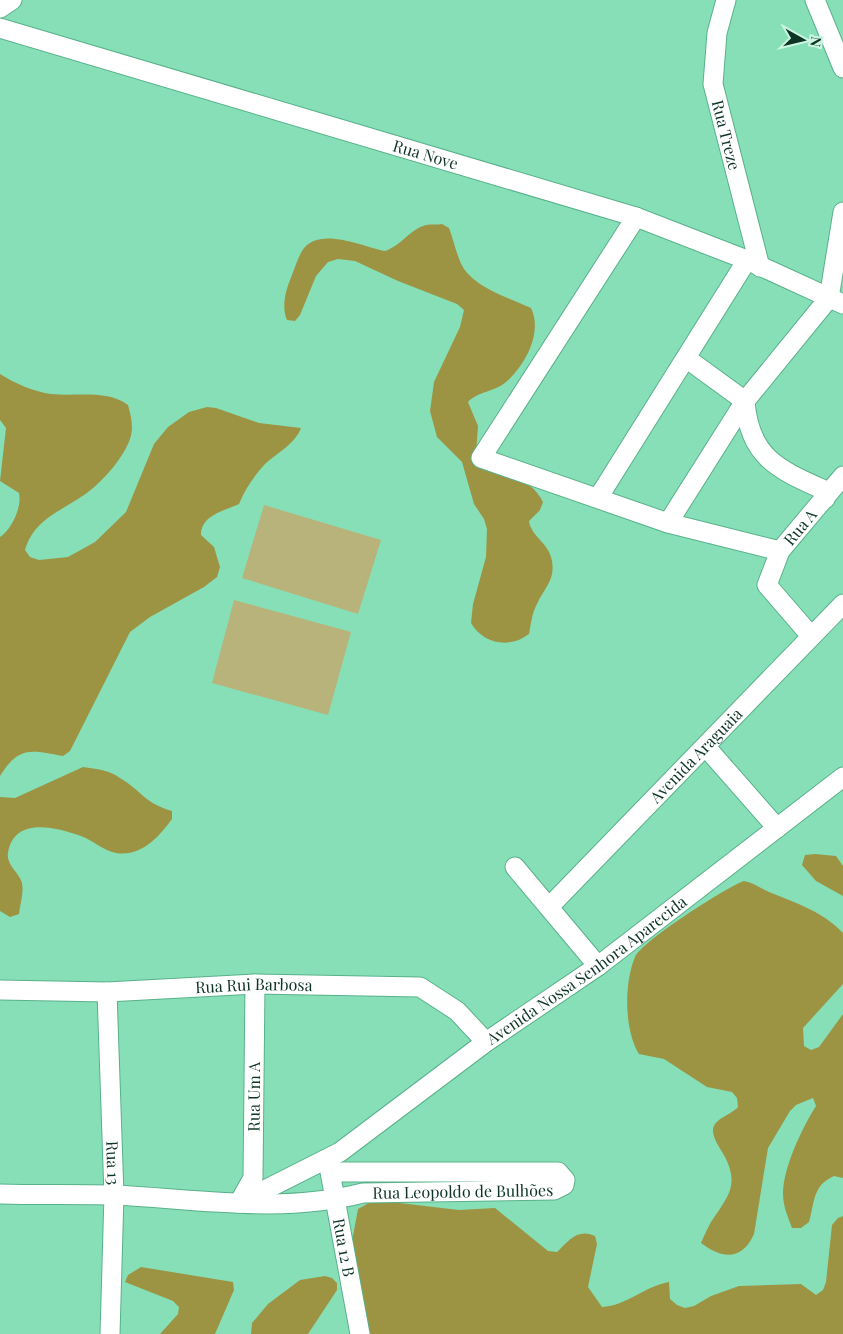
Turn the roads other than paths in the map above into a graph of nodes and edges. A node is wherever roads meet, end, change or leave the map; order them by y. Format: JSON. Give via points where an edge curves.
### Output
{"nodes":[{"id":1,"x":12,"y":0,"type":"edge"},
{"id":2,"x":726,"y":0,"type":"edge"},
{"id":3,"x":816,"y":0,"type":"edge"},
{"id":4,"x":0,"y":8,"type":"edge"},
{"id":5,"x":0,"y":28,"type":"edge"},
{"id":6,"x":843,"y":68,"type":"edge"},
{"id":7,"x":843,"y":212,"type":"edge"},
{"id":8,"x":636,"y":218,"type":"junction"},
{"id":9,"x":754,"y":264,"type":"junction"},
{"id":10,"x":836,"y":301,"type":"edge"},
{"id":11,"x":686,"y":358,"type":"junction"},
{"id":12,"x":744,"y":401,"type":"junction"},
{"id":13,"x":843,"y":476,"type":"edge"},
{"id":14,"x":598,"y":498,"type":"junction"},
{"id":15,"x":825,"y":499,"type":"junction"},
{"id":16,"x":668,"y":523,"type":"junction"},
{"id":17,"x":780,"y":551,"type":"junction"},
{"id":18,"x":843,"y":604,"type":"edge"},
{"id":19,"x":811,"y":636,"type":"junction"},
{"id":20,"x":706,"y":747,"type":"junction"},
{"id":21,"x":843,"y":777,"type":"edge"},
{"id":22,"x":777,"y":828,"type":"junction"},
{"id":23,"x":515,"y":867,"type":"dead end"},
{"id":24,"x":549,"y":907,"type":"junction"},
{"id":25,"x":598,"y":966,"type":"junction"},
{"id":26,"x":254,"y":984,"type":"junction"},
{"id":27,"x":0,"y":990,"type":"edge"},
{"id":28,"x":107,"y":992,"type":"junction"},
{"id":29,"x":486,"y":1042,"type":"junction"},
{"id":30,"x":329,"y":1166,"type":"junction"},
{"id":31,"x":0,"y":1194,"type":"edge"},
{"id":32,"x":114,"y":1196,"type":"junction"},
{"id":33,"x":336,"y":1200,"type":"junction"},
{"id":34,"x":238,"y":1204,"type":"junction"},
{"id":35,"x":110,"y":1334,"type":"edge"},
{"id":36,"x":360,"y":1334,"type":"edge"}],
"edges":[{"from":1,"to":4,"type":"street"},
{"from":2,"to":9,"type":"street","name":"Rua Treze","via":[[717,33],[713,84]]},
{"from":3,"to":6,"type":"street"},
{"from":5,"to":8,"type":"street","name":"Rua Nove"},
{"from":7,"to":10,"type":"street"},
{"from":8,"to":9,"type":"street","name":"Rua Nove"},
{"from":8,"to":14,"type":"street","via":[[481,458]]},
{"from":9,"to":10,"type":"street","name":"Rua Nove"},
{"from":9,"to":11,"type":"street"},
{"from":10,"to":12,"type":"street"},
{"from":11,"to":12,"type":"street"},
{"from":11,"to":14,"type":"street"},
{"from":12,"to":15,"type":"street","via":[[746,418],[758,449],[784,472],[822,489]]},
{"from":12,"to":16,"type":"street"},
{"from":13,"to":15,"type":"street","name":"Rua A"},
{"from":14,"to":16,"type":"street"},
{"from":15,"to":17,"type":"street","name":"Rua A"},
{"from":16,"to":17,"type":"street"},
{"from":17,"to":19,"type":"street","name":"Rua A","via":[[767,584]]},
{"from":18,"to":19,"type":"street","name":"Avenida Araguaia"},
{"from":19,"to":20,"type":"street","name":"Avenida Araguaia"},
{"from":20,"to":22,"type":"street"},
{"from":20,"to":24,"type":"street","name":"Avenida Araguaia"},
{"from":21,"to":22,"type":"street","name":"Avenida Nossa Senhora Aparecida"},
{"from":22,"to":25,"type":"street","name":"Avenida Nossa Senhora Aparecida"},
{"from":23,"to":24,"type":"street"},
{"from":24,"to":25,"type":"street"},
{"from":25,"to":29,"type":"street","name":"Avenida Nossa Senhora Aparecida"},
{"from":26,"to":28,"type":"street","name":"Rua Rui Barbosa"},
{"from":26,"to":29,"type":"street","name":"Rua Rui Barbosa","via":[[420,987],[456,1011]]},
{"from":26,"to":34,"type":"street","name":"Rua Um A","via":[[253,1178]]},
{"from":27,"to":28,"type":"street","name":"Rua Rui Barbosa"},
{"from":28,"to":32,"type":"street","name":"Rua 13"},
{"from":29,"to":30,"type":"street","name":"Avenida Nossa Senhora Aparecida"},
{"from":30,"to":33,"type":"street","name":"Rua 12 B"},
{"from":30,"to":33,"type":"street","name":"Rua Leopoldo de Bulhões","via":[[558,1172],[564,1180],[564,1185],[554,1190],[363,1193]]},
{"from":30,"to":34,"type":"street","name":"Rua Leopoldo de Bulhões"},
{"from":31,"to":32,"type":"street","name":"Rua Leopoldo de Bulhões"},
{"from":32,"to":34,"type":"street","name":"Rua Leopoldo de Bulhões"},
{"from":32,"to":35,"type":"street","name":"Rua 13"},
{"from":33,"to":34,"type":"street","name":"Rua Leopoldo de Bulhões"},
{"from":33,"to":36,"type":"street","name":"Rua 12 B"}]}
